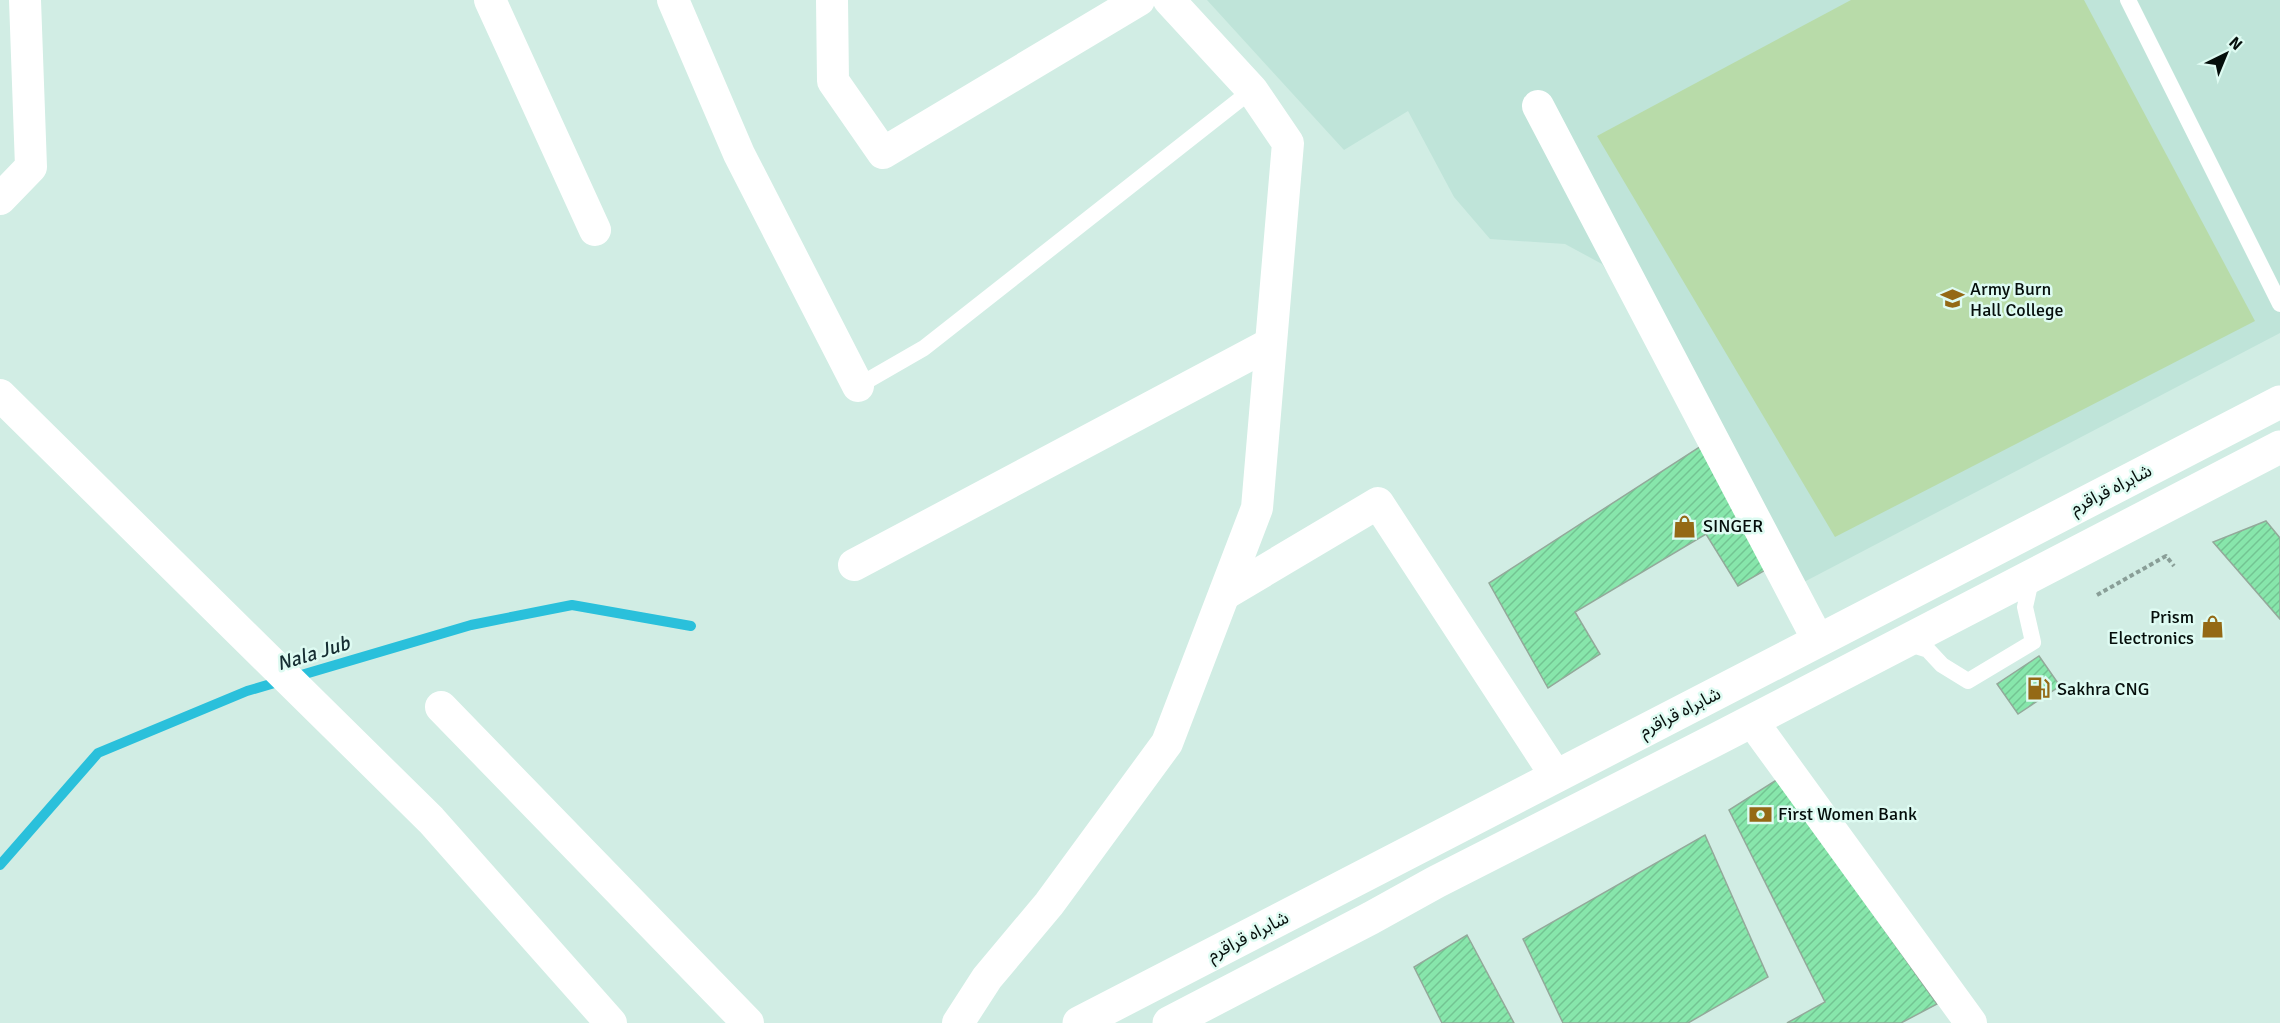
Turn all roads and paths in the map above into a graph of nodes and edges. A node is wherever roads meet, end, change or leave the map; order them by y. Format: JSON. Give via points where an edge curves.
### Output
{"nodes":[{"id":1,"x":25,"y":0,"type":"edge"},
{"id":2,"x":490,"y":0,"type":"edge"},
{"id":3,"x":673,"y":0,"type":"edge"},
{"id":4,"x":832,"y":0,"type":"edge"},
{"id":5,"x":1138,"y":0,"type":"edge"},
{"id":6,"x":1169,"y":0,"type":"edge"},
{"id":7,"x":2128,"y":0,"type":"edge"},
{"id":8,"x":1252,"y":90,"type":"junction"},
{"id":9,"x":1538,"y":106,"type":"dead end"},
{"id":10,"x":0,"y":199,"type":"edge"},
{"id":11,"x":595,"y":230,"type":"dead end"},
{"id":12,"x":2280,"y":304,"type":"edge"},
{"id":13,"x":1270,"y":344,"type":"junction"},
{"id":14,"x":858,"y":386,"type":"joint"},
{"id":15,"x":0,"y":395,"type":"edge"},
{"id":16,"x":2280,"y":402,"type":"edge"},
{"id":17,"x":2280,"y":447,"type":"edge"},
{"id":18,"x":854,"y":565,"type":"dead end"},
{"id":19,"x":2174,"y":566,"type":"dead end"},
{"id":20,"x":2032,"y":576,"type":"junction"},
{"id":21,"x":1225,"y":594,"type":"junction"},
{"id":22,"x":2097,"y":595,"type":"dead end"},
{"id":23,"x":1818,"y":640,"type":"junction"},
{"id":24,"x":1904,"y":642,"type":"junction"},
{"id":25,"x":441,"y":707,"type":"dead end"},
{"id":26,"x":1752,"y":721,"type":"junction"},
{"id":27,"x":1556,"y":776,"type":"junction"},
{"id":28,"x":611,"y":1023,"type":"edge"},
{"id":29,"x":748,"y":1023,"type":"edge"},
{"id":30,"x":958,"y":1023,"type":"edge"},
{"id":31,"x":1079,"y":1023,"type":"edge"},
{"id":32,"x":1169,"y":1023,"type":"edge"},
{"id":33,"x":1971,"y":1023,"type":"edge"}],
"edges":[{"from":1,"to":10,"type":"street","via":[[32,167]]},
{"from":2,"to":11,"type":"street"},
{"from":3,"to":14,"type":"street","via":[[739,154]]},
{"from":4,"to":5,"type":"street","via":[[834,81],[883,153]]},
{"from":6,"to":8,"type":"street"},
{"from":7,"to":12,"type":"lane"},
{"from":8,"to":13,"type":"street","via":[[1288,143]]},
{"from":8,"to":14,"type":"lane","via":[[924,348]]},
{"from":9,"to":23,"type":"street"},
{"from":13,"to":18,"type":"street"},
{"from":13,"to":21,"type":"street","via":[[1257,508]]},
{"from":15,"to":28,"type":"street","via":[[430,820]]},
{"from":16,"to":23,"type":"highway","name":"شاہراہ قراقرم"},
{"from":17,"to":20,"type":"highway"},
{"from":19,"to":22,"type":"path","via":[[2166,555]]},
{"from":20,"to":24,"type":"highway"},
{"from":20,"to":24,"type":"lane","via":[[2025,607],[2033,642],[1968,681],[1942,665],[1928,650]]},
{"from":21,"to":27,"type":"street","via":[[1378,503]]},
{"from":21,"to":30,"type":"street","via":[[1167,743],[1049,904],[987,978]]},
{"from":23,"to":27,"type":"highway","name":"شاہراہ قراقرم"},
{"from":24,"to":26,"type":"highway"},
{"from":25,"to":29,"type":"street"},
{"from":26,"to":32,"type":"highway"},
{"from":26,"to":33,"type":"street"},
{"from":27,"to":31,"type":"highway","name":"شاہراہ قراقرم"}]}
